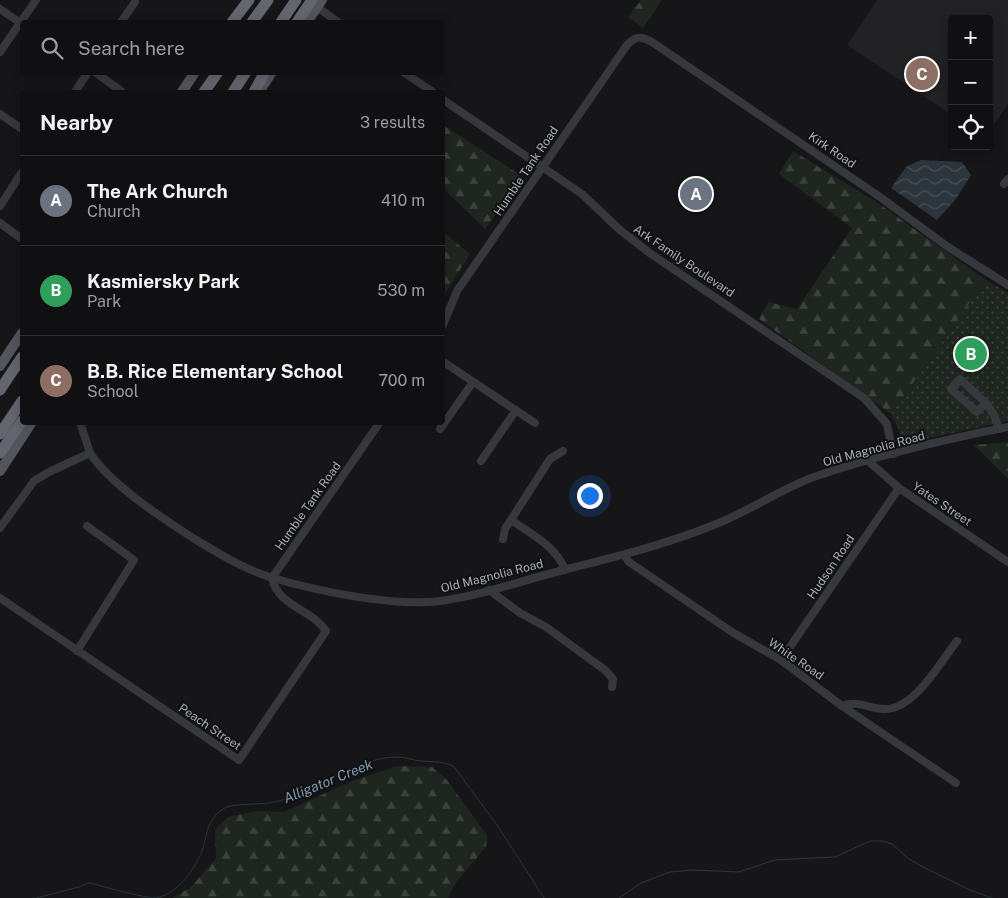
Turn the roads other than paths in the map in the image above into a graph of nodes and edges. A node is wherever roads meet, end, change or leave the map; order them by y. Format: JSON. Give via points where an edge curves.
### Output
{"nodes":[{"id":1,"x":36,"y":0,"type":"edge"},
{"id":2,"x":242,"y":0,"type":"edge"},
{"id":3,"x":249,"y":0,"type":"edge"},
{"id":4,"x":268,"y":0,"type":"edge"},
{"id":5,"x":296,"y":0,"type":"edge"},
{"id":6,"x":135,"y":2,"type":"dead end"},
{"id":7,"x":317,"y":2,"type":"edge"},
{"id":8,"x":0,"y":9,"type":"edge"},
{"id":9,"x":23,"y":20,"type":"edge"},
{"id":10,"x":122,"y":20,"type":"edge"},
{"id":11,"x":228,"y":20,"type":"edge"},
{"id":12,"x":234,"y":20,"type":"edge"},
{"id":13,"x":253,"y":20,"type":"edge"},
{"id":14,"x":282,"y":20,"type":"edge"},
{"id":15,"x":300,"y":20,"type":"edge"},
{"id":16,"x":308,"y":20,"type":"edge"},
{"id":17,"x":336,"y":20,"type":"edge"},
{"id":18,"x":20,"y":22,"type":"edge"},
{"id":19,"x":20,"y":24,"type":"edge"},
{"id":20,"x":641,"y":37,"type":"joint"},
{"id":21,"x":0,"y":52,"type":"edge"},
{"id":22,"x":86,"y":75,"type":"edge"},
{"id":23,"x":99,"y":75,"type":"edge"},
{"id":24,"x":193,"y":75,"type":"edge"},
{"id":25,"x":216,"y":75,"type":"edge"},
{"id":26,"x":244,"y":75,"type":"edge"},
{"id":27,"x":263,"y":75,"type":"edge"},
{"id":28,"x":270,"y":75,"type":"edge"},
{"id":29,"x":408,"y":75,"type":"edge"},
{"id":30,"x":76,"y":90,"type":"edge"},
{"id":31,"x":121,"y":90,"type":"dead end"},
{"id":32,"x":183,"y":90,"type":"edge"},
{"id":33,"x":205,"y":90,"type":"edge"},
{"id":34,"x":234,"y":90,"type":"edge"},
{"id":35,"x":255,"y":90,"type":"edge"},
{"id":36,"x":259,"y":90,"type":"edge"},
{"id":37,"x":430,"y":90,"type":"edge"},
{"id":38,"x":445,"y":101,"type":"edge"},
{"id":39,"x":0,"y":114,"type":"edge"},
{"id":40,"x":20,"y":128,"type":"edge"},
{"id":41,"x":543,"y":167,"type":"junction"},
{"id":42,"x":20,"y":175,"type":"edge"},
{"id":43,"x":0,"y":206,"type":"edge"},
{"id":44,"x":0,"y":223,"type":"edge"},
{"id":45,"x":20,"y":237,"type":"edge"},
{"id":46,"x":1008,"y":285,"type":"edge"},
{"id":47,"x":445,"y":316,"type":"edge"},
{"id":48,"x":20,"y":336,"type":"edge"},
{"id":49,"x":20,"y":360,"type":"edge"},
{"id":50,"x":445,"y":363,"type":"edge"},
{"id":51,"x":0,"y":366,"type":"edge"},
{"id":52,"x":473,"y":382,"type":"junction"},
{"id":53,"x":0,"y":390,"type":"edge"},
{"id":54,"x":986,"y":403,"type":"junction"},
{"id":55,"x":20,"y":404,"type":"edge"},
{"id":56,"x":516,"y":410,"type":"junction"},
{"id":57,"x":445,"y":422,"type":"edge"},
{"id":58,"x":534,"y":423,"type":"dead end"},
{"id":59,"x":20,"y":424,"type":"edge"},
{"id":60,"x":30,"y":425,"type":"edge"},
{"id":61,"x":81,"y":425,"type":"edge"},
{"id":62,"x":378,"y":425,"type":"edge"},
{"id":63,"x":443,"y":425,"type":"edge"},
{"id":64,"x":1008,"y":427,"type":"edge"},
{"id":65,"x":440,"y":429,"type":"dead end"},
{"id":66,"x":999,"y":429,"type":"junction"},
{"id":67,"x":0,"y":434,"type":"edge"},
{"id":68,"x":563,"y":451,"type":"dead end"},
{"id":69,"x":0,"y":453,"type":"edge"},
{"id":70,"x":90,"y":454,"type":"junction"},
{"id":71,"x":893,"y":454,"type":"junction"},
{"id":72,"x":866,"y":460,"type":"junction"},
{"id":73,"x":481,"y":461,"type":"dead end"},
{"id":74,"x":0,"y":470,"type":"edge"},
{"id":75,"x":899,"y":488,"type":"junction"},
{"id":76,"x":511,"y":520,"type":"junction"},
{"id":77,"x":87,"y":526,"type":"dead end"},
{"id":78,"x":0,"y":528,"type":"edge"},
{"id":79,"x":503,"y":539,"type":"dead end"},
{"id":80,"x":624,"y":555,"type":"junction"},
{"id":81,"x":1008,"y":562,"type":"edge"},
{"id":82,"x":565,"y":570,"type":"junction"},
{"id":83,"x":272,"y":578,"type":"junction"},
{"id":84,"x":489,"y":590,"type":"junction"},
{"id":85,"x":0,"y":598,"type":"edge"},
{"id":86,"x":957,"y":641,"type":"dead end"},
{"id":87,"x":76,"y":651,"type":"junction"},
{"id":88,"x":781,"y":660,"type":"junction"},
{"id":89,"x":612,"y":687,"type":"dead end"},
{"id":90,"x":842,"y":706,"type":"junction"},
{"id":91,"x":956,"y":782,"type":"dead end"}],
"edges":[{"from":1,"to":9,"type":"street"},
{"from":2,"to":11,"type":"main road"},
{"from":3,"to":12,"type":"highway"},
{"from":4,"to":13,"type":"highway"},
{"from":5,"to":14,"type":"highway"},
{"from":6,"to":10,"type":"street"},
{"from":7,"to":15,"type":"highway"},
{"from":7,"to":16,"type":"main road"},
{"from":7,"to":17,"type":"street"},
{"from":8,"to":18,"type":"street"},
{"from":19,"to":21,"type":"street"},
{"from":20,"to":41,"type":"street","name":"Humble Tank Road","via":[[627,45]]},
{"from":20,"to":46,"type":"street","name":"Kirk Road"},
{"from":22,"to":30,"type":"street"},
{"from":23,"to":31,"type":"street"},
{"from":24,"to":32,"type":"main road"},
{"from":25,"to":33,"type":"highway"},
{"from":26,"to":34,"type":"highway"},
{"from":27,"to":35,"type":"highway"},
{"from":28,"to":36,"type":"main road"},
{"from":29,"to":37,"type":"street"},
{"from":38,"to":41,"type":"street","name":"Ark Family Boulevard"},
{"from":39,"to":40,"type":"street"},
{"from":41,"to":47,"type":"street","name":"Humble Tank Road","via":[[457,291]]},
{"from":41,"to":71,"type":"street","name":"Ark Family Boulevard","via":[[582,194],[636,244],[871,403],[887,424]]},
{"from":42,"to":43,"type":"street"},
{"from":44,"to":45,"type":"street"},
{"from":48,"to":51,"type":"main road"},
{"from":49,"to":53,"type":"highway"},
{"from":50,"to":52,"type":"street"},
{"from":52,"to":56,"type":"street"},
{"from":52,"to":57,"type":"street"},
{"from":54,"to":54,"type":"street","via":[[960,380],[951,389],[977,412]]},
{"from":54,"to":66,"type":"street"},
{"from":55,"to":67,"type":"highway"},
{"from":56,"to":58,"type":"street"},
{"from":56,"to":73,"type":"street"},
{"from":59,"to":69,"type":"highway"},
{"from":60,"to":74,"type":"main road"},
{"from":61,"to":70,"type":"street"},
{"from":62,"to":83,"type":"street","name":"Humble Tank Road"},
{"from":63,"to":65,"type":"street"},
{"from":64,"to":66,"type":"street","name":"Old Magnolia Road"},
{"from":66,"to":71,"type":"street","name":"Old Magnolia Road"},
{"from":68,"to":76,"type":"street","via":[[552,456]]},
{"from":70,"to":78,"type":"street","via":[[34,481]]},
{"from":70,"to":83,"type":"street","name":"Old Magnolia Road","via":[[105,471],[178,528],[215,552]]},
{"from":71,"to":72,"type":"street","name":"Old Magnolia Road"},
{"from":72,"to":75,"type":"street","name":"Yates Street"},
{"from":72,"to":80,"type":"street","name":"Old Magnolia Road","via":[[808,480],[722,522]]},
{"from":75,"to":81,"type":"street","name":"Yates Street"},
{"from":75,"to":88,"type":"street","name":"Hudson Road"},
{"from":76,"to":79,"type":"street","via":[[503,532]]},
{"from":76,"to":82,"type":"street","via":[[553,550]]},
{"from":77,"to":87,"type":"street","via":[[134,560]]},
{"from":80,"to":82,"type":"street","name":"Old Magnolia Road"},
{"from":80,"to":88,"type":"street","name":"White Road","via":[[629,562],[732,632]]},
{"from":82,"to":84,"type":"street","name":"Old Magnolia Road"},
{"from":83,"to":84,"type":"street","name":"Old Magnolia Road","via":[[356,596],[404,602],[441,601]]},
{"from":83,"to":87,"type":"street","name":"Peach Street","via":[[281,596],[326,631],[239,760]]},
{"from":84,"to":89,"type":"street","via":[[520,613],[546,626],[605,670],[613,679]]},
{"from":85,"to":87,"type":"street","name":"Peach Street"},
{"from":86,"to":90,"type":"street","via":[[915,696],[902,705],[886,710],[853,703]]},
{"from":88,"to":90,"type":"street","name":"White Road"},
{"from":90,"to":91,"type":"street","name":"White Road"}]}
